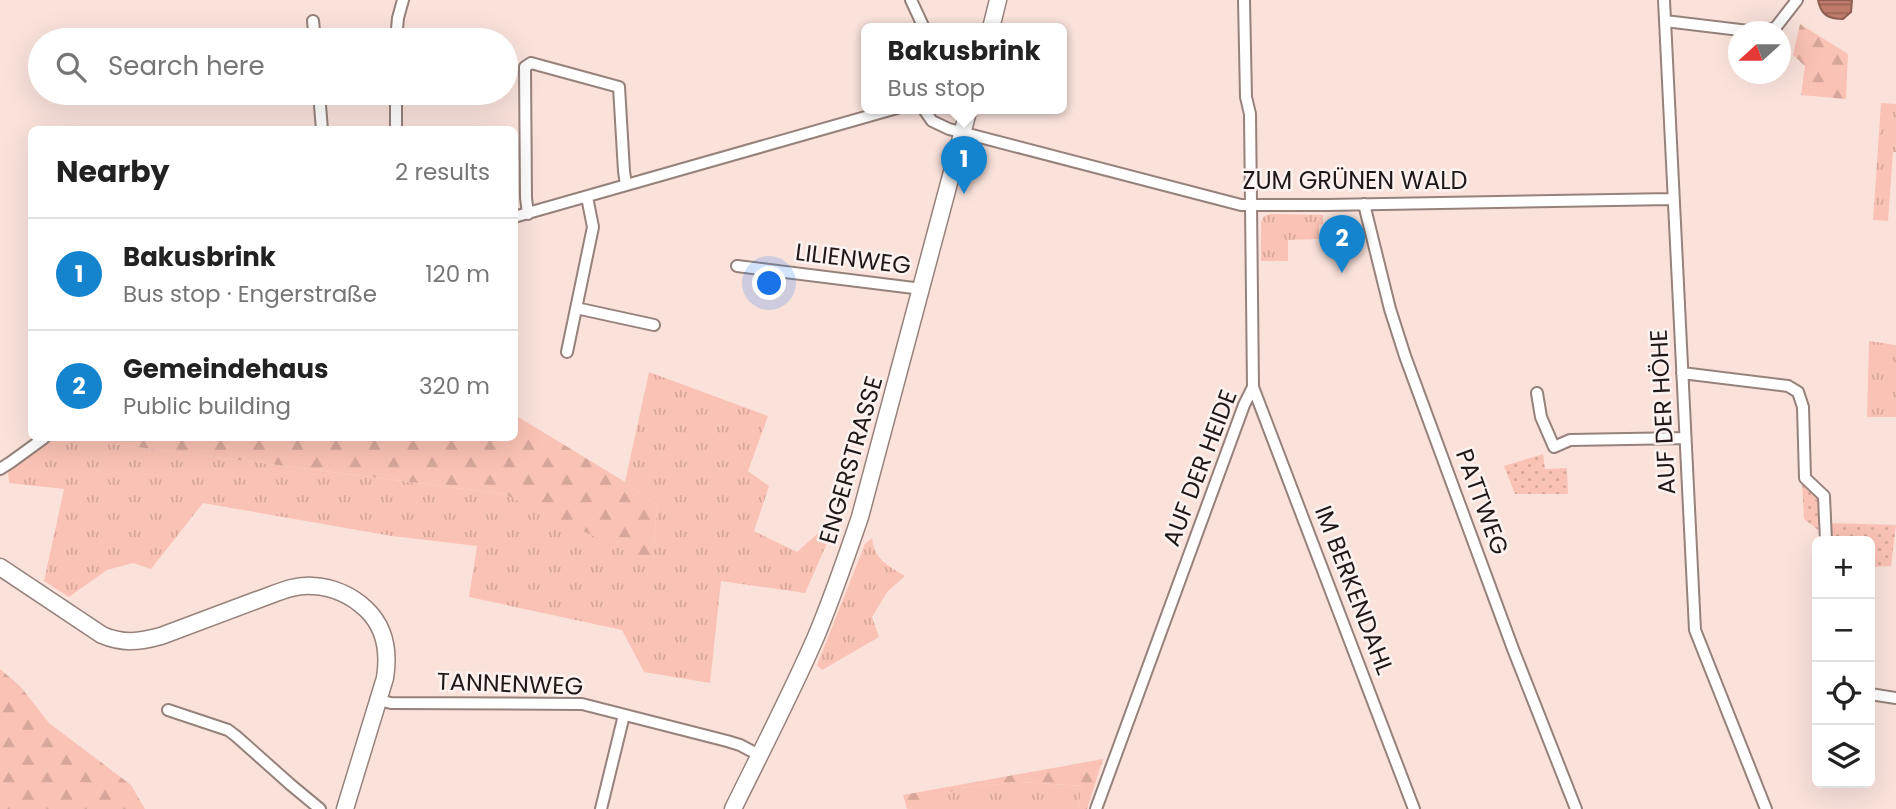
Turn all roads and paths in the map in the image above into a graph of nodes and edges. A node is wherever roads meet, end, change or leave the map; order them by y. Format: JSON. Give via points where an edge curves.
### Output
{"nodes":[{"id":1,"x":403,"y":0,"type":"edge"},
{"id":2,"x":912,"y":0,"type":"edge"},
{"id":3,"x":999,"y":0,"type":"edge"},
{"id":4,"x":1244,"y":0,"type":"edge"},
{"id":5,"x":1664,"y":0,"type":"edge"},
{"id":6,"x":1797,"y":0,"type":"edge"},
{"id":7,"x":313,"y":21,"type":"dead end"},
{"id":8,"x":1665,"y":21,"type":"junction"},
{"id":9,"x":1781,"y":21,"type":"edge"},
{"id":10,"x":923,"y":23,"type":"edge"},
{"id":11,"x":992,"y":23,"type":"edge"},
{"id":12,"x":314,"y":28,"type":"edge"},
{"id":13,"x":397,"y":28,"type":"edge"},
{"id":14,"x":1728,"y":29,"type":"edge"},
{"id":15,"x":320,"y":105,"type":"edge"},
{"id":16,"x":396,"y":105,"type":"edge"},
{"id":17,"x":876,"y":114,"type":"edge"},
{"id":18,"x":927,"y":114,"type":"edge"},
{"id":19,"x":968,"y":114,"type":"edge"},
{"id":20,"x":322,"y":126,"type":"edge"},
{"id":21,"x":396,"y":126,"type":"edge"},
{"id":22,"x":963,"y":134,"type":"junction"},
{"id":23,"x":626,"y":185,"type":"junction"},
{"id":24,"x":587,"y":197,"type":"junction"},
{"id":25,"x":1672,"y":200,"type":"junction"},
{"id":26,"x":1364,"y":204,"type":"junction"},
{"id":27,"x":1251,"y":205,"type":"junction"},
{"id":28,"x":528,"y":214,"type":"junction"},
{"id":29,"x":518,"y":216,"type":"edge"},
{"id":30,"x":737,"y":266,"type":"dead end"},
{"id":31,"x":922,"y":289,"type":"junction"},
{"id":32,"x":576,"y":308,"type":"junction"},
{"id":33,"x":654,"y":325,"type":"dead end"},
{"id":34,"x":567,"y":352,"type":"dead end"},
{"id":35,"x":1682,"y":373,"type":"junction"},
{"id":36,"x":1253,"y":387,"type":"junction"},
{"id":37,"x":1537,"y":393,"type":"dead end"},
{"id":38,"x":1685,"y":438,"type":"junction"},
{"id":39,"x":40,"y":441,"type":"edge"},
{"id":40,"x":0,"y":469,"type":"edge"},
{"id":41,"x":1826,"y":536,"type":"edge"},
{"id":42,"x":0,"y":567,"type":"edge"},
{"id":43,"x":1875,"y":695,"type":"edge"},
{"id":44,"x":1896,"y":698,"type":"edge"},
{"id":45,"x":378,"y":700,"type":"junction"},
{"id":46,"x":168,"y":710,"type":"dead end"},
{"id":47,"x":624,"y":715,"type":"junction"},
{"id":48,"x":760,"y":755,"type":"junction"},
{"id":49,"x":320,"y":809,"type":"edge"},
{"id":50,"x":345,"y":809,"type":"edge"},
{"id":51,"x":601,"y":809,"type":"edge"},
{"id":52,"x":733,"y":809,"type":"edge"},
{"id":53,"x":1096,"y":809,"type":"edge"},
{"id":54,"x":1414,"y":809,"type":"edge"},
{"id":55,"x":1576,"y":809,"type":"edge"},
{"id":56,"x":1766,"y":809,"type":"edge"}],
"edges":[{"from":1,"to":13,"type":"street"},
{"from":2,"to":10,"type":"street"},
{"from":3,"to":11,"type":"main road"},
{"from":4,"to":27,"type":"street","name":"AUF DER HEIDE"},
{"from":5,"to":8,"type":"street","name":"AUF DER HÖHE"},
{"from":6,"to":9,"type":"street"},
{"from":7,"to":12,"type":"street"},
{"from":8,"to":14,"type":"street"},
{"from":8,"to":25,"type":"street","name":"AUF DER HÖHE"},
{"from":15,"to":20,"type":"street"},
{"from":16,"to":21,"type":"street"},
{"from":17,"to":23,"type":"street"},
{"from":18,"to":22,"type":"street","name":"ZUM GRÜNEN WALD","via":[[941,127]]},
{"from":19,"to":22,"type":"main road","name":"ENGERSTRASSE"},
{"from":22,"to":27,"type":"street","name":"ZUM GRÜNEN WALD"},
{"from":22,"to":31,"type":"main road","name":"ENGERSTRASSE"},
{"from":23,"to":24,"type":"street"},
{"from":23,"to":28,"type":"street","via":[[619,86],[531,63],[525,67]]},
{"from":24,"to":28,"type":"street"},
{"from":24,"to":32,"type":"street","via":[[593,227]]},
{"from":25,"to":26,"type":"street","name":"ZUM GRÜNEN WALD"},
{"from":25,"to":35,"type":"street","name":"AUF DER HÖHE"},
{"from":26,"to":27,"type":"street","name":"ZUM GRÜNEN WALD"},
{"from":26,"to":55,"type":"street","name":"PATTWEG","via":[[1405,356]]},
{"from":27,"to":36,"type":"street","name":"AUF DER HEIDE"},
{"from":28,"to":29,"type":"street"},
{"from":30,"to":31,"type":"street","name":"LILIENWEG"},
{"from":31,"to":48,"type":"main road","name":"ENGERSTRASSE","via":[[852,540],[815,638]]},
{"from":32,"to":33,"type":"street"},
{"from":32,"to":34,"type":"street"},
{"from":35,"to":38,"type":"street","name":"AUF DER HÖHE"},
{"from":35,"to":41,"type":"street","via":[[1788,386],[1798,392],[1803,407],[1805,478],[1824,496]]},
{"from":36,"to":53,"type":"street","name":"AUF DER HEIDE"},
{"from":36,"to":54,"type":"street","name":"IM BERKENDAHL"},
{"from":37,"to":38,"type":"street","via":[[1554,447],[1570,440]]},
{"from":38,"to":56,"type":"street","name":"AUF DER HÖHE","via":[[1697,636]]},
{"from":39,"to":40,"type":"street"},
{"from":42,"to":45,"type":"main road","via":[[102,635],[128,642],[161,636],[300,586],[326,587],[364,607],[380,628],[387,663]]},
{"from":43,"to":44,"type":"street"},
{"from":45,"to":47,"type":"street","name":"TANNENWEG","via":[[582,705]]},
{"from":45,"to":50,"type":"main road"},
{"from":46,"to":49,"type":"street","via":[[228,730]]},
{"from":47,"to":48,"type":"street","name":"TANNENWEG","via":[[727,741]]},
{"from":47,"to":51,"type":"street"},
{"from":48,"to":52,"type":"main road","name":"ENGERSTRASSE"}]}
